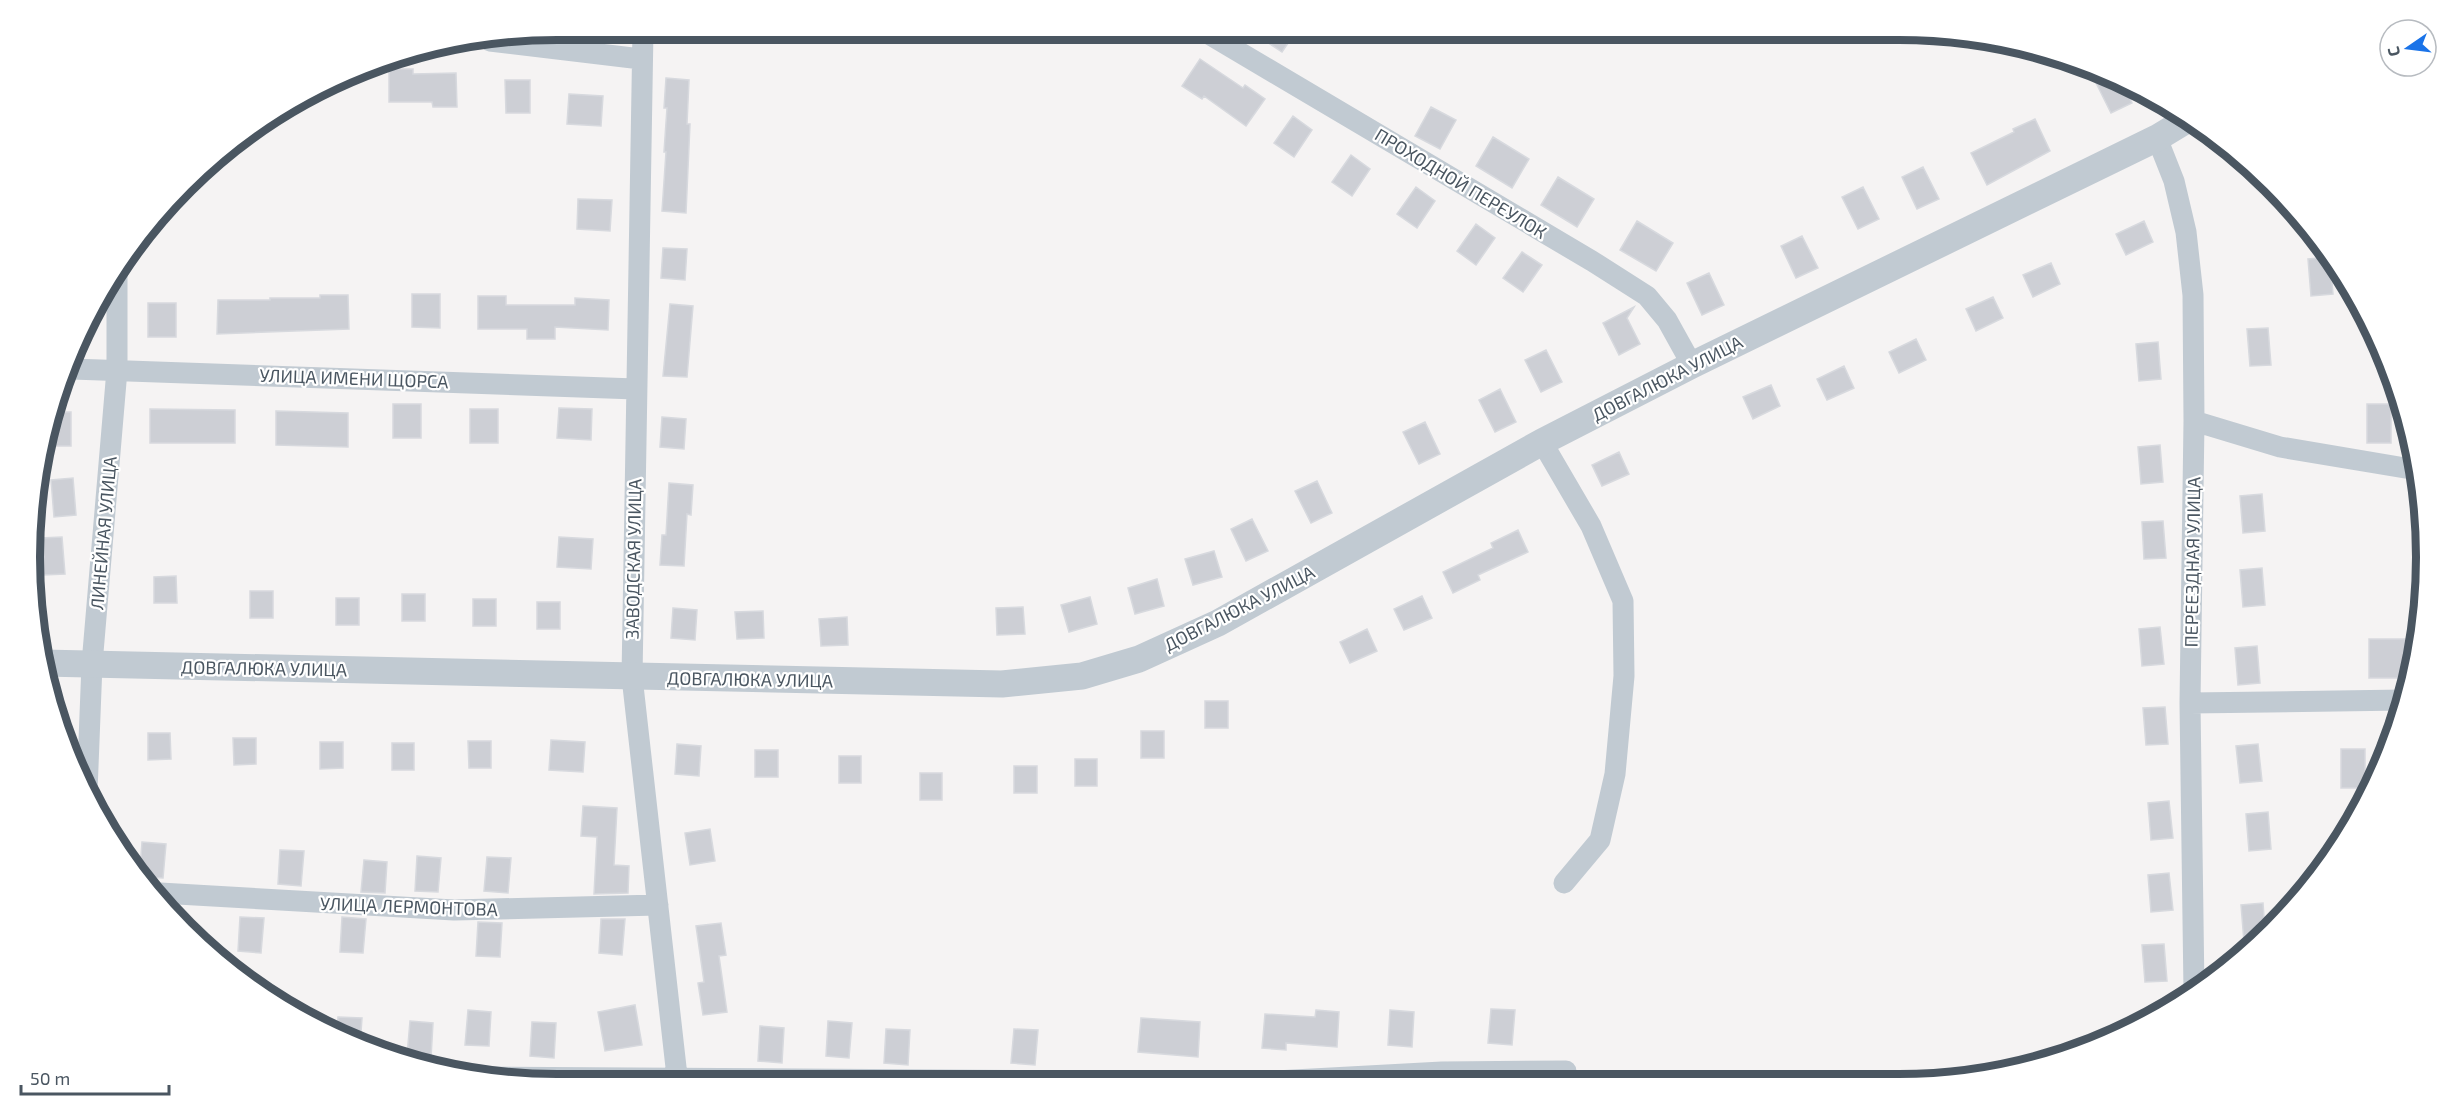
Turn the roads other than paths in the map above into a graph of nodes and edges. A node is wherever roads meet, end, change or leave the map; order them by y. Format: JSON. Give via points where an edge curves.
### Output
{"nodes":[{"id":1,"x":642,"y":40,"type":"edge"},
{"id":2,"x":1219,"y":40,"type":"edge"},
{"id":3,"x":509,"y":43,"type":"edge"},
{"id":4,"x":641,"y":59,"type":"junction"},
{"id":5,"x":2180,"y":124,"type":"edge"},
{"id":6,"x":2157,"y":138,"type":"junction"},
{"id":7,"x":117,"y":288,"type":"edge"},
{"id":8,"x":1692,"y":365,"type":"junction"},
{"id":9,"x":76,"y":369,"type":"edge"},
{"id":10,"x":117,"y":370,"type":"junction"},
{"id":11,"x":636,"y":389,"type":"junction"},
{"id":12,"x":2194,"y":421,"type":"junction"},
{"id":13,"x":1542,"y":442,"type":"junction"},
{"id":14,"x":2408,"y":468,"type":"edge"},
{"id":15,"x":51,"y":663,"type":"edge"},
{"id":16,"x":92,"y":664,"type":"junction"},
{"id":17,"x":632,"y":677,"type":"junction"},
{"id":18,"x":2395,"y":700,"type":"edge"},
{"id":19,"x":2190,"y":703,"type":"junction"},
{"id":20,"x":88,"y":772,"type":"edge"},
{"id":21,"x":1564,"y":883,"type":"dead end"},
{"id":22,"x":165,"y":893,"type":"edge"},
{"id":23,"x":658,"y":904,"type":"junction"},
{"id":24,"x":2194,"y":981,"type":"edge"},
{"id":25,"x":1566,"y":1071,"type":"dead end"},
{"id":26,"x":677,"y":1074,"type":"edge"},
{"id":27,"x":1504,"y":1074,"type":"edge"}],
"edges":[{"from":1,"to":4,"type":"street","name":"ЗАВОДСКАЯ УЛИЦА"},
{"from":2,"to":8,"type":"street","name":"ПРОХОДНОЙ ПЕРЕУЛОК","via":[[1647,296]]},
{"from":3,"to":4,"type":"street"},
{"from":4,"to":11,"type":"street","name":"ЗАВОДСКАЯ УЛИЦА"},
{"from":5,"to":6,"type":"street","name":"ДОВГАЛЮКА УЛИЦА"},
{"from":6,"to":8,"type":"street","name":"ДОВГАЛЮКА УЛИЦА"},
{"from":6,"to":12,"type":"street","name":"ПЕРЕЕЗДНАЯ УЛИЦА","via":[[2174,181],[2187,232],[2193,295]]},
{"from":7,"to":10,"type":"street","name":"ЛИНЕЙНАЯ УЛИЦА"},
{"from":8,"to":13,"type":"street","name":"ДОВГАЛЮКА УЛИЦА"},
{"from":9,"to":10,"type":"street","name":"УЛИЦА ИМЕНИ ЩОРСА"},
{"from":10,"to":11,"type":"street","name":"УЛИЦА ИМЕНИ ЩОРСА"},
{"from":10,"to":16,"type":"street","name":"ЛИНЕЙНАЯ УЛИЦА"},
{"from":11,"to":17,"type":"street","name":"ЗАВОДСКАЯ УЛИЦА"},
{"from":12,"to":14,"type":"street","via":[[2280,447]]},
{"from":12,"to":19,"type":"street","name":"ПЕРЕЕЗДНАЯ УЛИЦА"},
{"from":13,"to":17,"type":"street","name":"ДОВГАЛЮКА УЛИЦА","via":[[1218,623],[1139,659],[1082,676],[1002,684]]},
{"from":13,"to":21,"type":"street","via":[[1591,526],[1623,601],[1624,676],[1615,774],[1600,840]]},
{"from":15,"to":16,"type":"street","name":"ДОВГАЛЮКА УЛИЦА"},
{"from":16,"to":17,"type":"street","name":"ДОВГАЛЮКА УЛИЦА"},
{"from":16,"to":20,"type":"street","name":"ЛИНЕЙНАЯ УЛИЦА"},
{"from":17,"to":23,"type":"street","name":"ЗАВОДСКАЯ УЛИЦА"},
{"from":18,"to":19,"type":"street"},
{"from":19,"to":24,"type":"street","name":"ПЕРЕЕЗДНАЯ УЛИЦА"},
{"from":22,"to":23,"type":"street","name":"УЛИЦА ЛЕРМОНТОВА","via":[[454,910]]},
{"from":23,"to":26,"type":"street","name":"ЗАВОДСКАЯ УЛИЦА"},
{"from":25,"to":27,"type":"street"}]}
